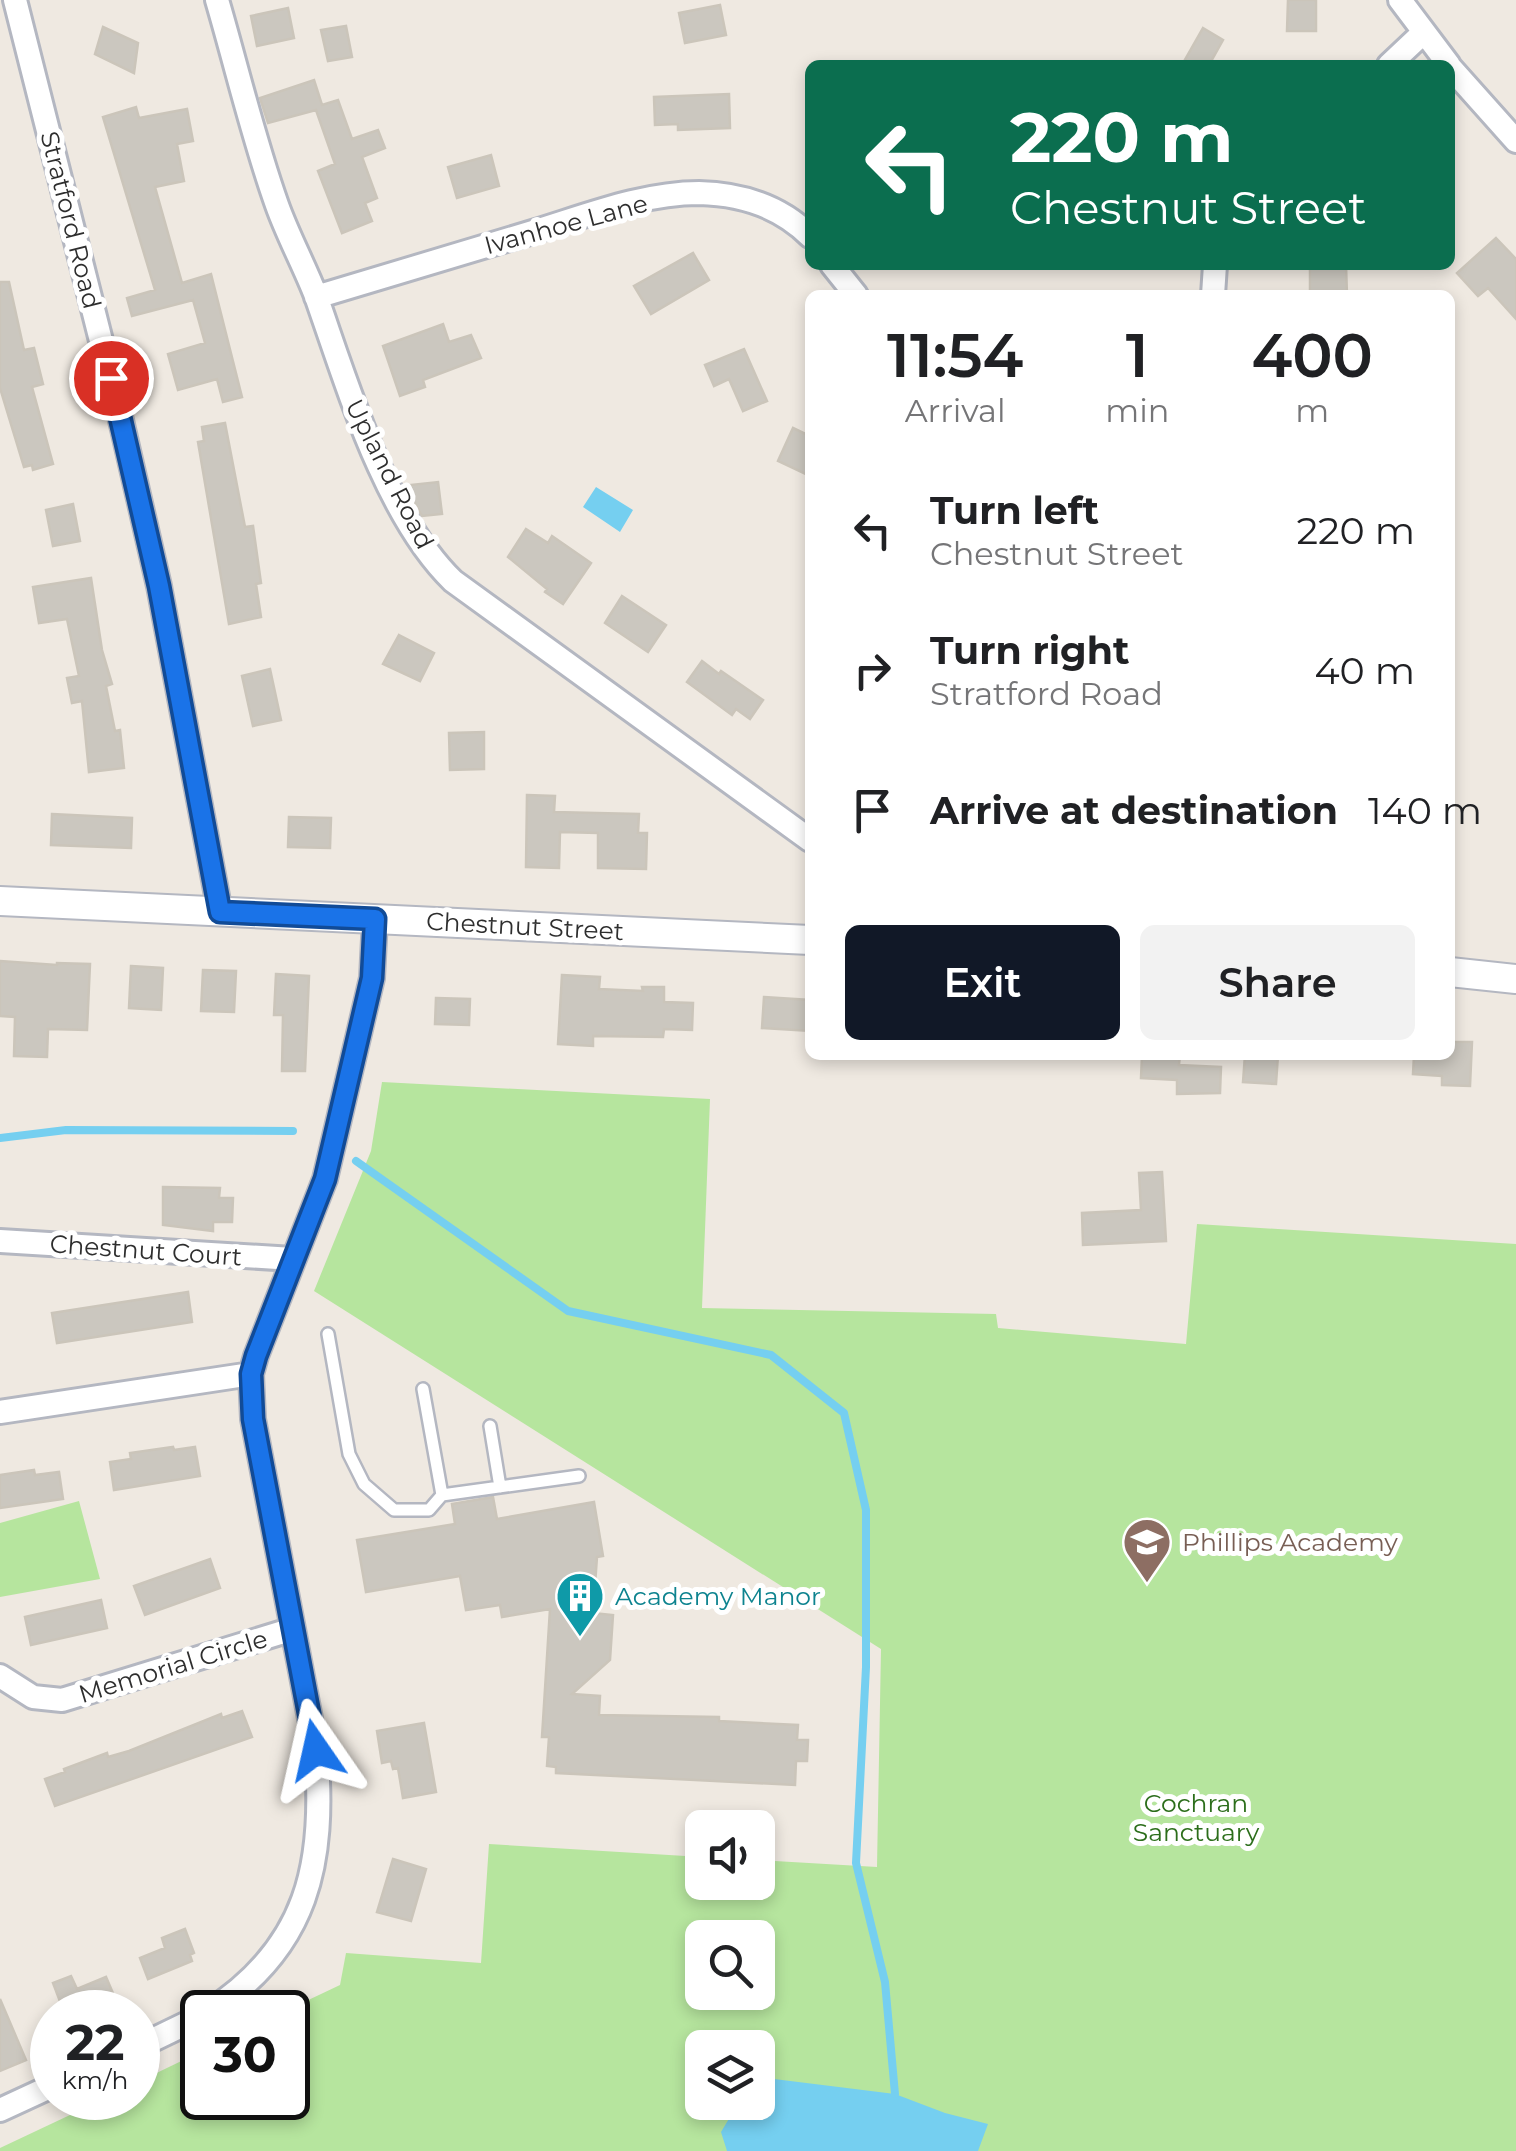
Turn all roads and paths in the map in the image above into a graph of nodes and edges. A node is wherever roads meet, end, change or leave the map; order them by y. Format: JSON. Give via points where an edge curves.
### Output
{"nodes":[{"id":1,"x":15,"y":0,"type":"edge"},
{"id":2,"x":217,"y":0,"type":"edge"},
{"id":3,"x":1400,"y":0,"type":"edge"},
{"id":4,"x":1424,"y":32,"type":"junction"},
{"id":5,"x":1394,"y":60,"type":"edge"},
{"id":6,"x":1445,"y":60,"type":"edge"},
{"id":7,"x":1455,"y":73,"type":"edge"},
{"id":8,"x":1516,"y":141,"type":"edge"},
{"id":9,"x":805,"y":231,"type":"edge"},
{"id":10,"x":836,"y":270,"type":"edge"},
{"id":11,"x":852,"y":290,"type":"edge"},
{"id":12,"x":316,"y":297,"type":"junction"},
{"id":13,"x":805,"y":836,"type":"edge"},
{"id":14,"x":0,"y":901,"type":"edge"},
{"id":15,"x":220,"y":912,"type":"junction"},
{"id":16,"x":375,"y":919,"type":"junction"},
{"id":17,"x":805,"y":940,"type":"edge"},
{"id":18,"x":1455,"y":973,"type":"edge"},
{"id":19,"x":1516,"y":980,"type":"edge"},
{"id":20,"x":0,"y":1241,"type":"edge"},
{"id":21,"x":293,"y":1259,"type":"junction"},
{"id":22,"x":328,"y":1334,"type":"dead end"},
{"id":23,"x":251,"y":1374,"type":"junction"},
{"id":24,"x":423,"y":1389,"type":"dead end"},
{"id":25,"x":0,"y":1412,"type":"edge"},
{"id":26,"x":490,"y":1426,"type":"dead end"},
{"id":27,"x":579,"y":1476,"type":"dead end"},
{"id":28,"x":500,"y":1487,"type":"junction"},
{"id":29,"x":442,"y":1495,"type":"junction"},
{"id":30,"x":292,"y":1629,"type":"junction"},
{"id":31,"x":0,"y":1676,"type":"edge"},
{"id":32,"x":242,"y":1990,"type":"edge"},
{"id":33,"x":30,"y":2096,"type":"edge"},
{"id":34,"x":0,"y":2110,"type":"edge"}],
"edges":[{"from":1,"to":15,"type":"street","name":"Stratford Road","via":[[155,569]]},
{"from":2,"to":12,"type":"street","name":"Upland Road","via":[[278,206]]},
{"from":3,"to":4,"type":"street"},
{"from":4,"to":5,"type":"street"},
{"from":4,"to":6,"type":"street"},
{"from":7,"to":8,"type":"street"},
{"from":9,"to":12,"type":"street","name":"Ivanhoe Lane","via":[[756,202],[672,196]]},
{"from":10,"to":11,"type":"street"},
{"from":12,"to":13,"type":"street","name":"Upland Road","via":[[362,422],[405,516],[437,566]]},
{"from":14,"to":15,"type":"street","name":"Chestnut Street"},
{"from":15,"to":16,"type":"street","name":"Chestnut Street"},
{"from":16,"to":17,"type":"street","name":"Chestnut Street"},
{"from":16,"to":21,"type":"street","via":[[372,978],[325,1179]]},
{"from":18,"to":19,"type":"street"},
{"from":20,"to":21,"type":"street","name":"Chestnut Court"},
{"from":21,"to":23,"type":"street"},
{"from":22,"to":29,"type":"lane","via":[[348,1454],[364,1484],[394,1510],[430,1510]]},
{"from":23,"to":25,"type":"street"},
{"from":23,"to":30,"type":"street","via":[[253,1419]]},
{"from":24,"to":29,"type":"lane"},
{"from":26,"to":28,"type":"lane"},
{"from":27,"to":28,"type":"lane"},
{"from":28,"to":29,"type":"lane"},
{"from":30,"to":31,"type":"street","name":"Memorial Circle","via":[[62,1700],[33,1697]]},
{"from":30,"to":32,"type":"street","via":[[317,1768],[314,1859],[284,1942]]},
{"from":33,"to":34,"type":"street"}]}
